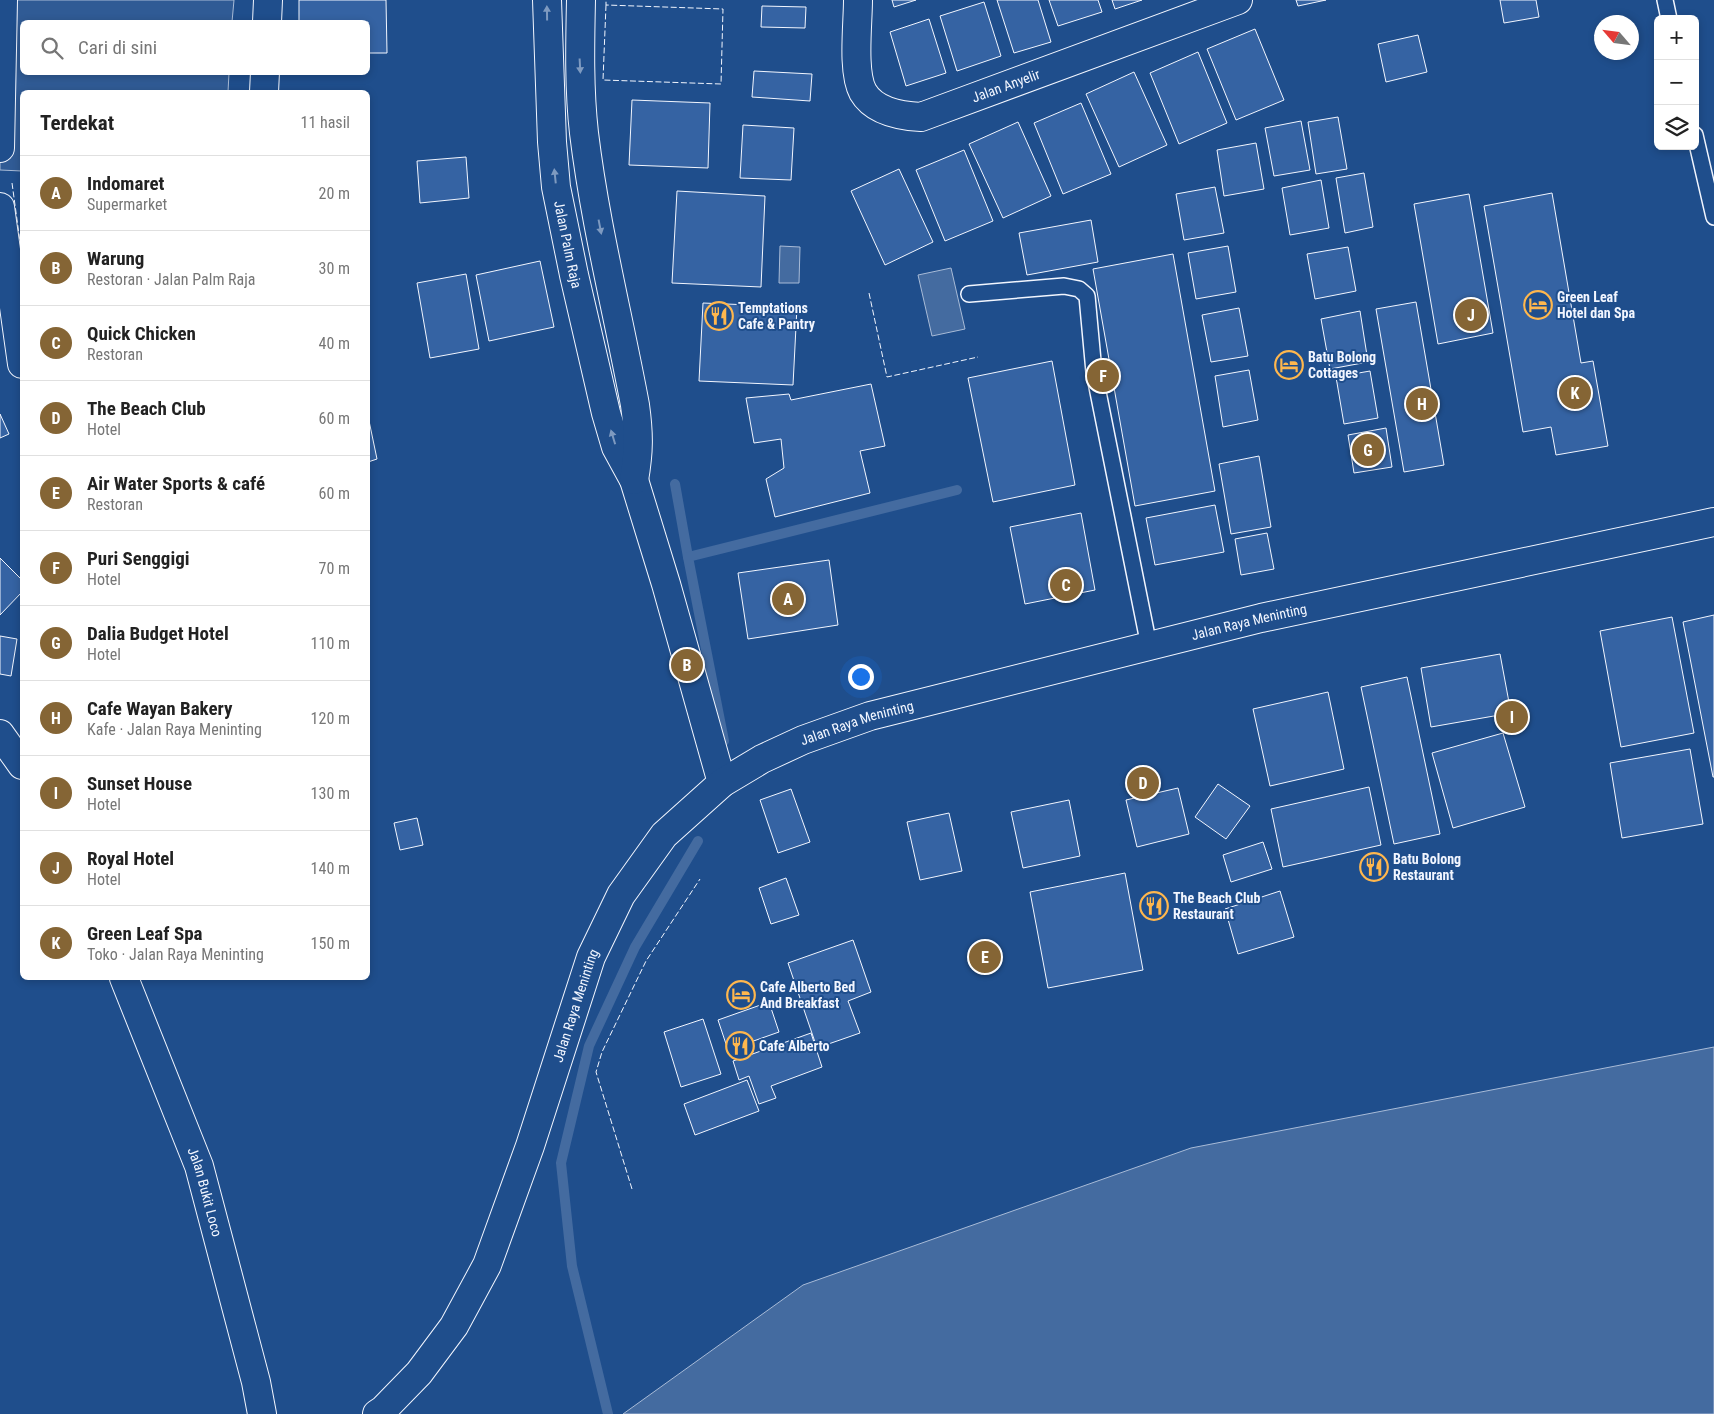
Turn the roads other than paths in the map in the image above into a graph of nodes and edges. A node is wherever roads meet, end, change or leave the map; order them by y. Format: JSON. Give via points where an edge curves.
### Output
{"nodes":[{"id":1,"x":3,"y":0,"type":"edge"},
{"id":2,"x":268,"y":0,"type":"edge"},
{"id":3,"x":547,"y":0,"type":"edge"},
{"id":4,"x":581,"y":0,"type":"edge"},
{"id":5,"x":858,"y":0,"type":"edge"},
{"id":6,"x":1238,"y":0,"type":"edge"},
{"id":7,"x":1665,"y":0,"type":"edge"},
{"id":8,"x":1668,"y":15,"type":"edge"},
{"id":9,"x":267,"y":20,"type":"edge"},
{"id":10,"x":265,"y":75,"type":"edge"},
{"id":11,"x":264,"y":90,"type":"edge"},
{"id":12,"x":0,"y":148,"type":"edge"},
{"id":13,"x":1699,"y":150,"type":"edge"},
{"id":14,"x":0,"y":206,"type":"edge"},
{"id":15,"x":1714,"y":217,"type":"edge"},
{"id":16,"x":969,"y":294,"type":"dead end"},
{"id":17,"x":20,"y":350,"type":"edge"},
{"id":18,"x":634,"y":480,"type":"junction"},
{"id":19,"x":1714,"y":522,"type":"edge"},
{"id":20,"x":1148,"y":646,"type":"junction"},
{"id":21,"x":0,"y":734,"type":"edge"},
{"id":22,"x":20,"y":762,"type":"edge"},
{"id":23,"x":722,"y":783,"type":"junction"},
{"id":24,"x":125,"y":980,"type":"edge"},
{"id":25,"x":262,"y":1414,"type":"edge"},
{"id":26,"x":377,"y":1414,"type":"edge"}],
"edges":[{"from":1,"to":12,"type":"main road"},
{"from":2,"to":9,"type":"main road"},
{"from":18,"to":3,"type":"main road","name":"Jalan Palm Raja","one_way":true,"via":[[616,447],[606,413],[556,187]]},
{"from":4,"to":18,"type":"main road","name":"Jalan Palm Raja","one_way":true,"via":[[584,132],[596,210],[635,405],[639,436]]},
{"from":5,"to":6,"type":"main road","name":"Jalan Anyelir","via":[[857,75],[864,93],[887,110],[921,117]]},
{"from":7,"to":8,"type":"lane"},
{"from":10,"to":11,"type":"main road"},
{"from":13,"to":15,"type":"lane"},
{"from":14,"to":17,"type":"main road"},
{"from":16,"to":20,"type":"lane","via":[[1064,286],[1079,289],[1087,296],[1094,372]]},
{"from":18,"to":23,"type":"main road","name":"Jalan Palm Raja"},
{"from":19,"to":20,"type":"main road","name":"Jalan Raya Meninting","via":[[1261,618]]},
{"from":20,"to":23,"type":"main road","name":"Jalan Raya Meninting","via":[[870,716],[802,740]]},
{"from":21,"to":22,"type":"main road"},
{"from":23,"to":26,"type":"main road","name":"Jalan Raya Meninting","via":[[664,835],[621,895],[591,957],[530,1146],[487,1265],[454,1326],[420,1373]]},
{"from":24,"to":25,"type":"main road","name":"Jalan Bukit Loco","via":[[198,1166]]}]}
